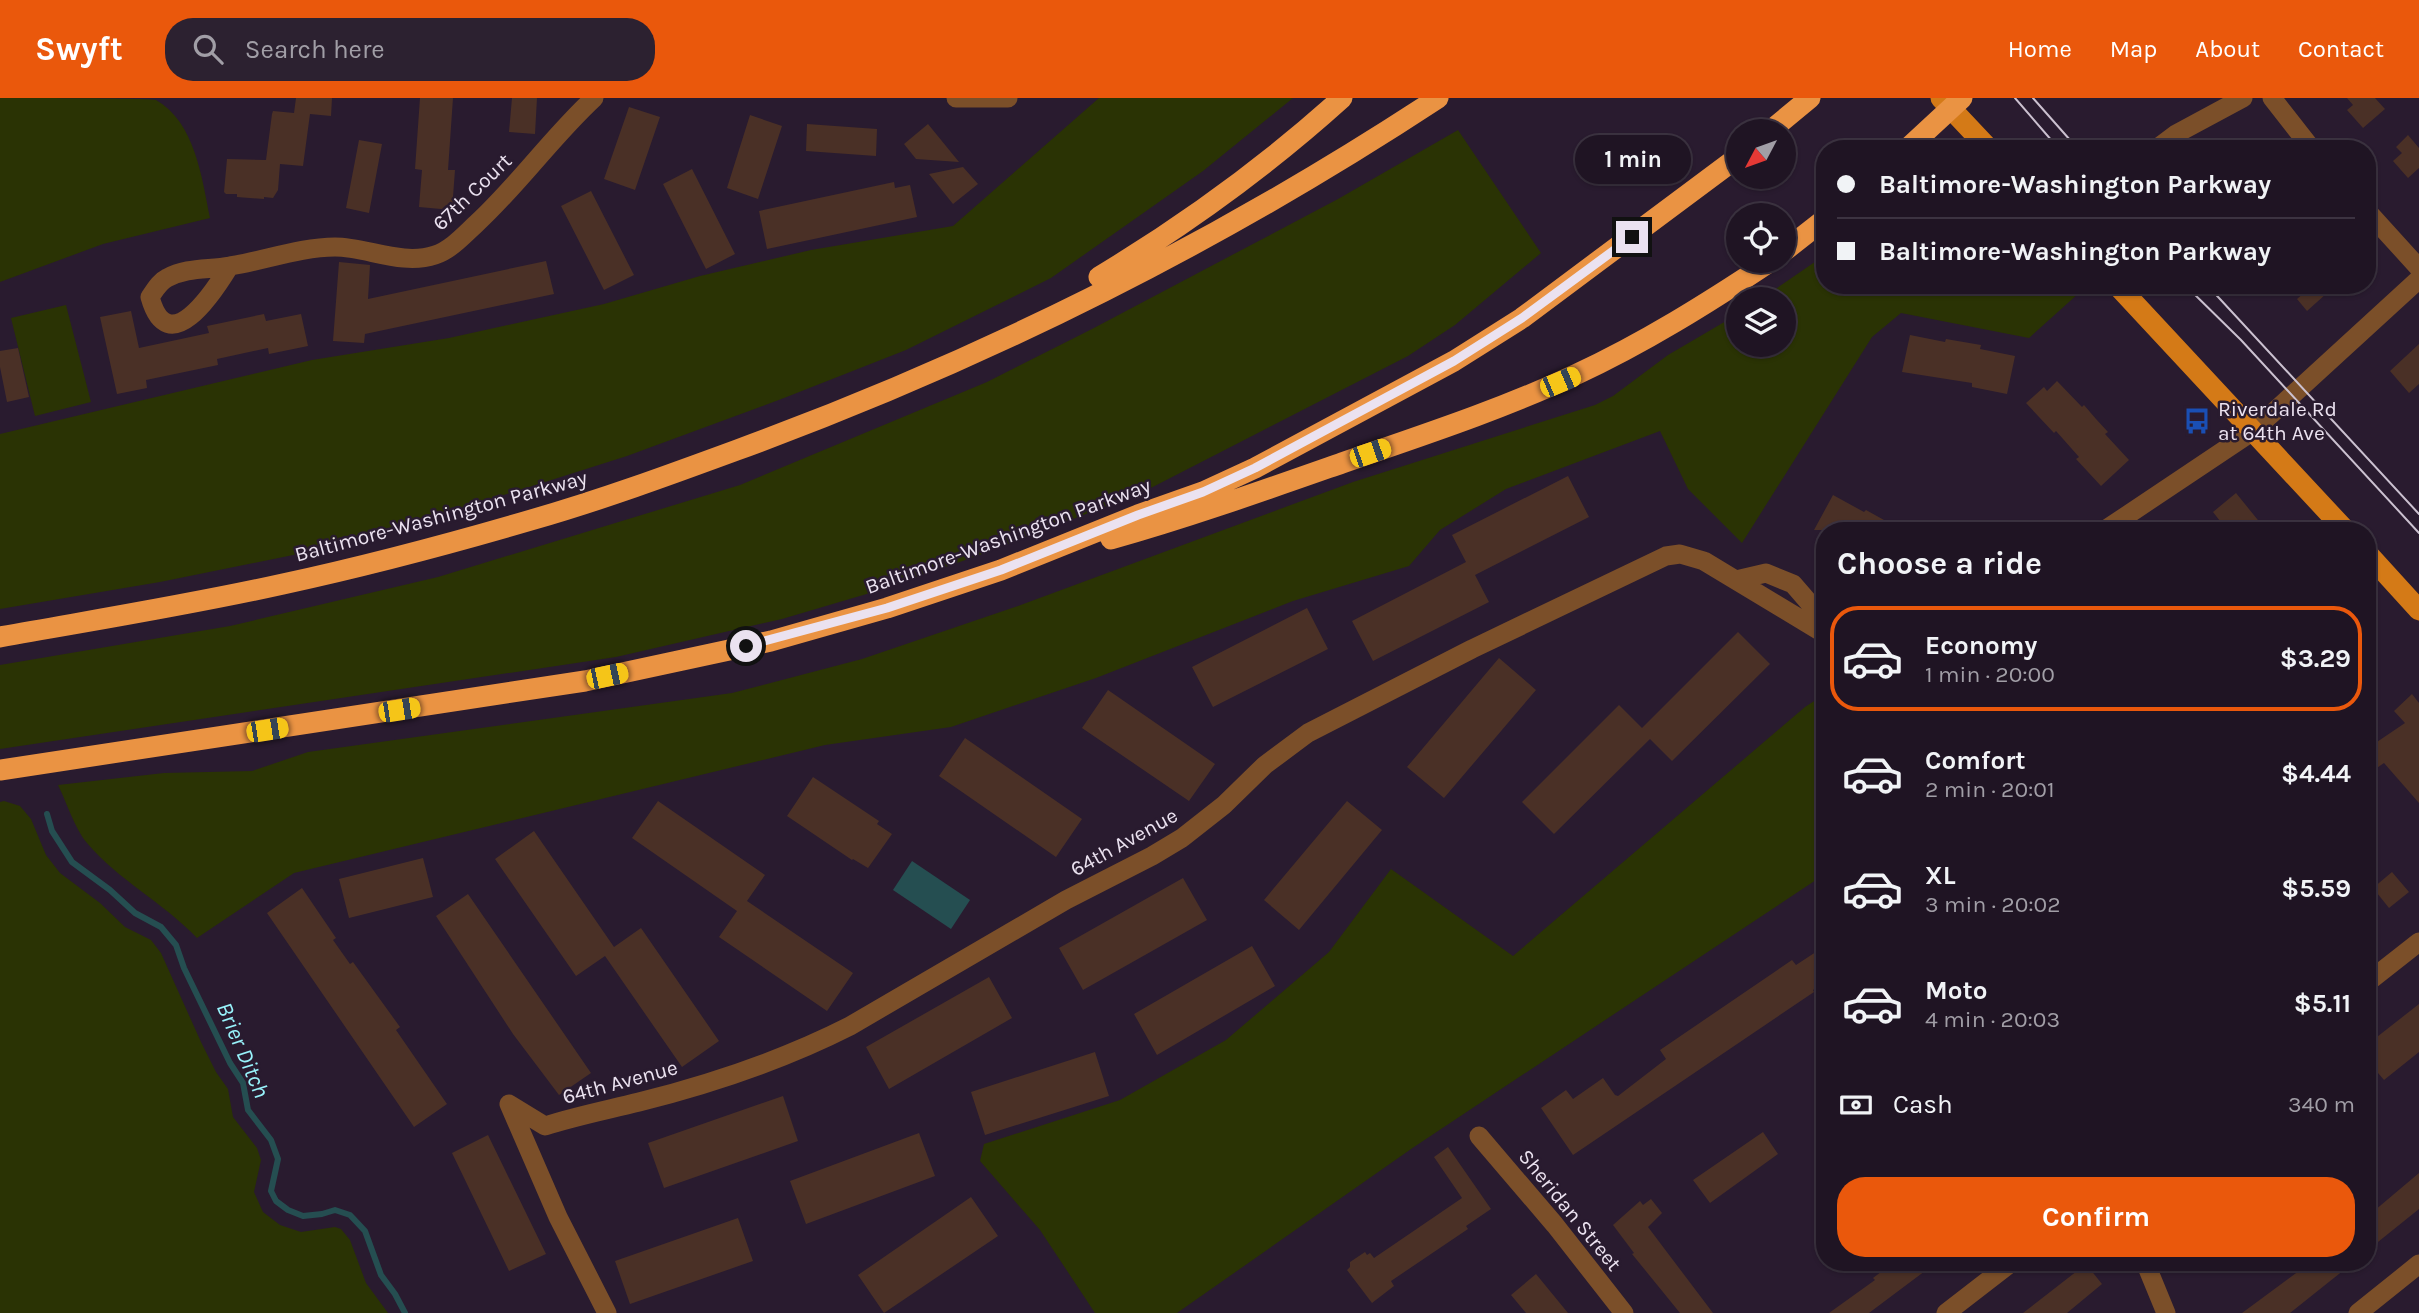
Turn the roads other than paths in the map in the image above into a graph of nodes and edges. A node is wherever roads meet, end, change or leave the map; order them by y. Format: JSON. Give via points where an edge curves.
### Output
{"nodes":[{"id":1,"x":594,"y":98,"type":"edge"},
{"id":2,"x":956,"y":98,"type":"edge"},
{"id":3,"x":1008,"y":98,"type":"edge"},
{"id":4,"x":1342,"y":98,"type":"edge"},
{"id":5,"x":1438,"y":98,"type":"edge"},
{"id":6,"x":1810,"y":98,"type":"edge"},
{"id":7,"x":2243,"y":98,"type":"edge"},
{"id":8,"x":2272,"y":98,"type":"edge"},
{"id":9,"x":1951,"y":102,"type":"edge"},
{"id":10,"x":1785,"y":119,"type":"edge"},
{"id":11,"x":1915,"y":140,"type":"edge"},
{"id":12,"x":1982,"y":140,"type":"edge"},
{"id":13,"x":2168,"y":140,"type":"edge"},
{"id":14,"x":2305,"y":140,"type":"edge"},
{"id":15,"x":1726,"y":166,"type":"edge"},
{"id":16,"x":2376,"y":221,"type":"edge"},
{"id":17,"x":1816,"y":226,"type":"edge"},
{"id":18,"x":1796,"y":242,"type":"edge"},
{"id":19,"x":229,"y":267,"type":"dead end"},
{"id":20,"x":2419,"y":268,"type":"edge"},
{"id":21,"x":1754,"y":273,"type":"edge"},
{"id":22,"x":2419,"y":279,"type":"edge"},
{"id":23,"x":2125,"y":294,"type":"edge"},
{"id":24,"x":982,"y":349,"type":"junction"},
{"id":25,"x":2253,"y":430,"type":"junction"},
{"id":26,"x":2117,"y":522,"type":"edge"},
{"id":27,"x":2338,"y":522,"type":"edge"},
{"id":28,"x":2376,"y":563,"type":"edge"},
{"id":29,"x":1001,"y":570,"type":"junction"},
{"id":30,"x":1736,"y":580,"type":"junction"},
{"id":31,"x":2419,"y":610,"type":"edge"},
{"id":32,"x":1816,"y":611,"type":"edge"},
{"id":33,"x":1816,"y":629,"type":"edge"},
{"id":34,"x":0,"y":637,"type":"edge"},
{"id":35,"x":0,"y":770,"type":"edge"},
{"id":36,"x":2419,"y":942,"type":"edge"},
{"id":37,"x":2376,"y":976,"type":"edge"},
{"id":38,"x":1479,"y":1136,"type":"dead end"},
{"id":39,"x":2419,"y":1264,"type":"edge"},
{"id":40,"x":2000,"y":1271,"type":"edge"},
{"id":41,"x":2149,"y":1271,"type":"edge"},
{"id":42,"x":607,"y":1313,"type":"edge"},
{"id":43,"x":1624,"y":1313,"type":"edge"},
{"id":44,"x":1946,"y":1313,"type":"edge"},
{"id":45,"x":2166,"y":1313,"type":"edge"},
{"id":46,"x":2358,"y":1313,"type":"edge"}],
"edges":[{"from":1,"to":19,"type":"street","name":"67th Court","via":[[489,212],[435,255],[389,256],[335,247]]},
{"from":2,"to":3,"type":"street"},
{"from":4,"to":24,"type":"highway","via":[[1159,241]]},
{"from":5,"to":24,"type":"highway","name":"Baltimore-Washington Parkway","via":[[1233,224]]},
{"from":6,"to":10,"type":"highway"},
{"from":7,"to":13,"type":"street"},
{"from":8,"to":14,"type":"street"},
{"from":9,"to":11,"type":"highway"},
{"from":9,"to":12,"type":"main road"},
{"from":15,"to":29,"type":"highway","name":"Baltimore-Washington Parkway","via":[[1522,318],[1454,361],[1203,492]]},
{"from":16,"to":20,"type":"street"},
{"from":17,"to":18,"type":"highway"},
{"from":21,"to":29,"type":"highway","via":[[1647,339],[1503,406],[1177,520]]},
{"from":22,"to":25,"type":"street"},
{"from":23,"to":25,"type":"main road"},
{"from":24,"to":34,"type":"highway","name":"Baltimore-Washington Parkway","via":[[790,430],[536,519],[282,584]]},
{"from":25,"to":26,"type":"street"},
{"from":25,"to":27,"type":"main road"},
{"from":28,"to":31,"type":"main road"},
{"from":29,"to":35,"type":"highway","name":"Baltimore-Washington Parkway","via":[[771,640],[584,681]]},
{"from":30,"to":32,"type":"street","via":[[1766,573],[1793,584]]},
{"from":30,"to":33,"type":"street","name":"64th Avenue"},
{"from":30,"to":42,"type":"street","name":"64th Avenue","via":[[1704,561],[1680,554],[1666,556],[1472,649],[1308,733],[1182,838],[815,1044],[722,1077],[545,1126],[509,1104],[558,1217]]},
{"from":36,"to":37,"type":"street"},
{"from":38,"to":43,"type":"street","name":"Sheridan Street"},
{"from":39,"to":46,"type":"street"},
{"from":40,"to":44,"type":"street"},
{"from":41,"to":45,"type":"street"}]}
